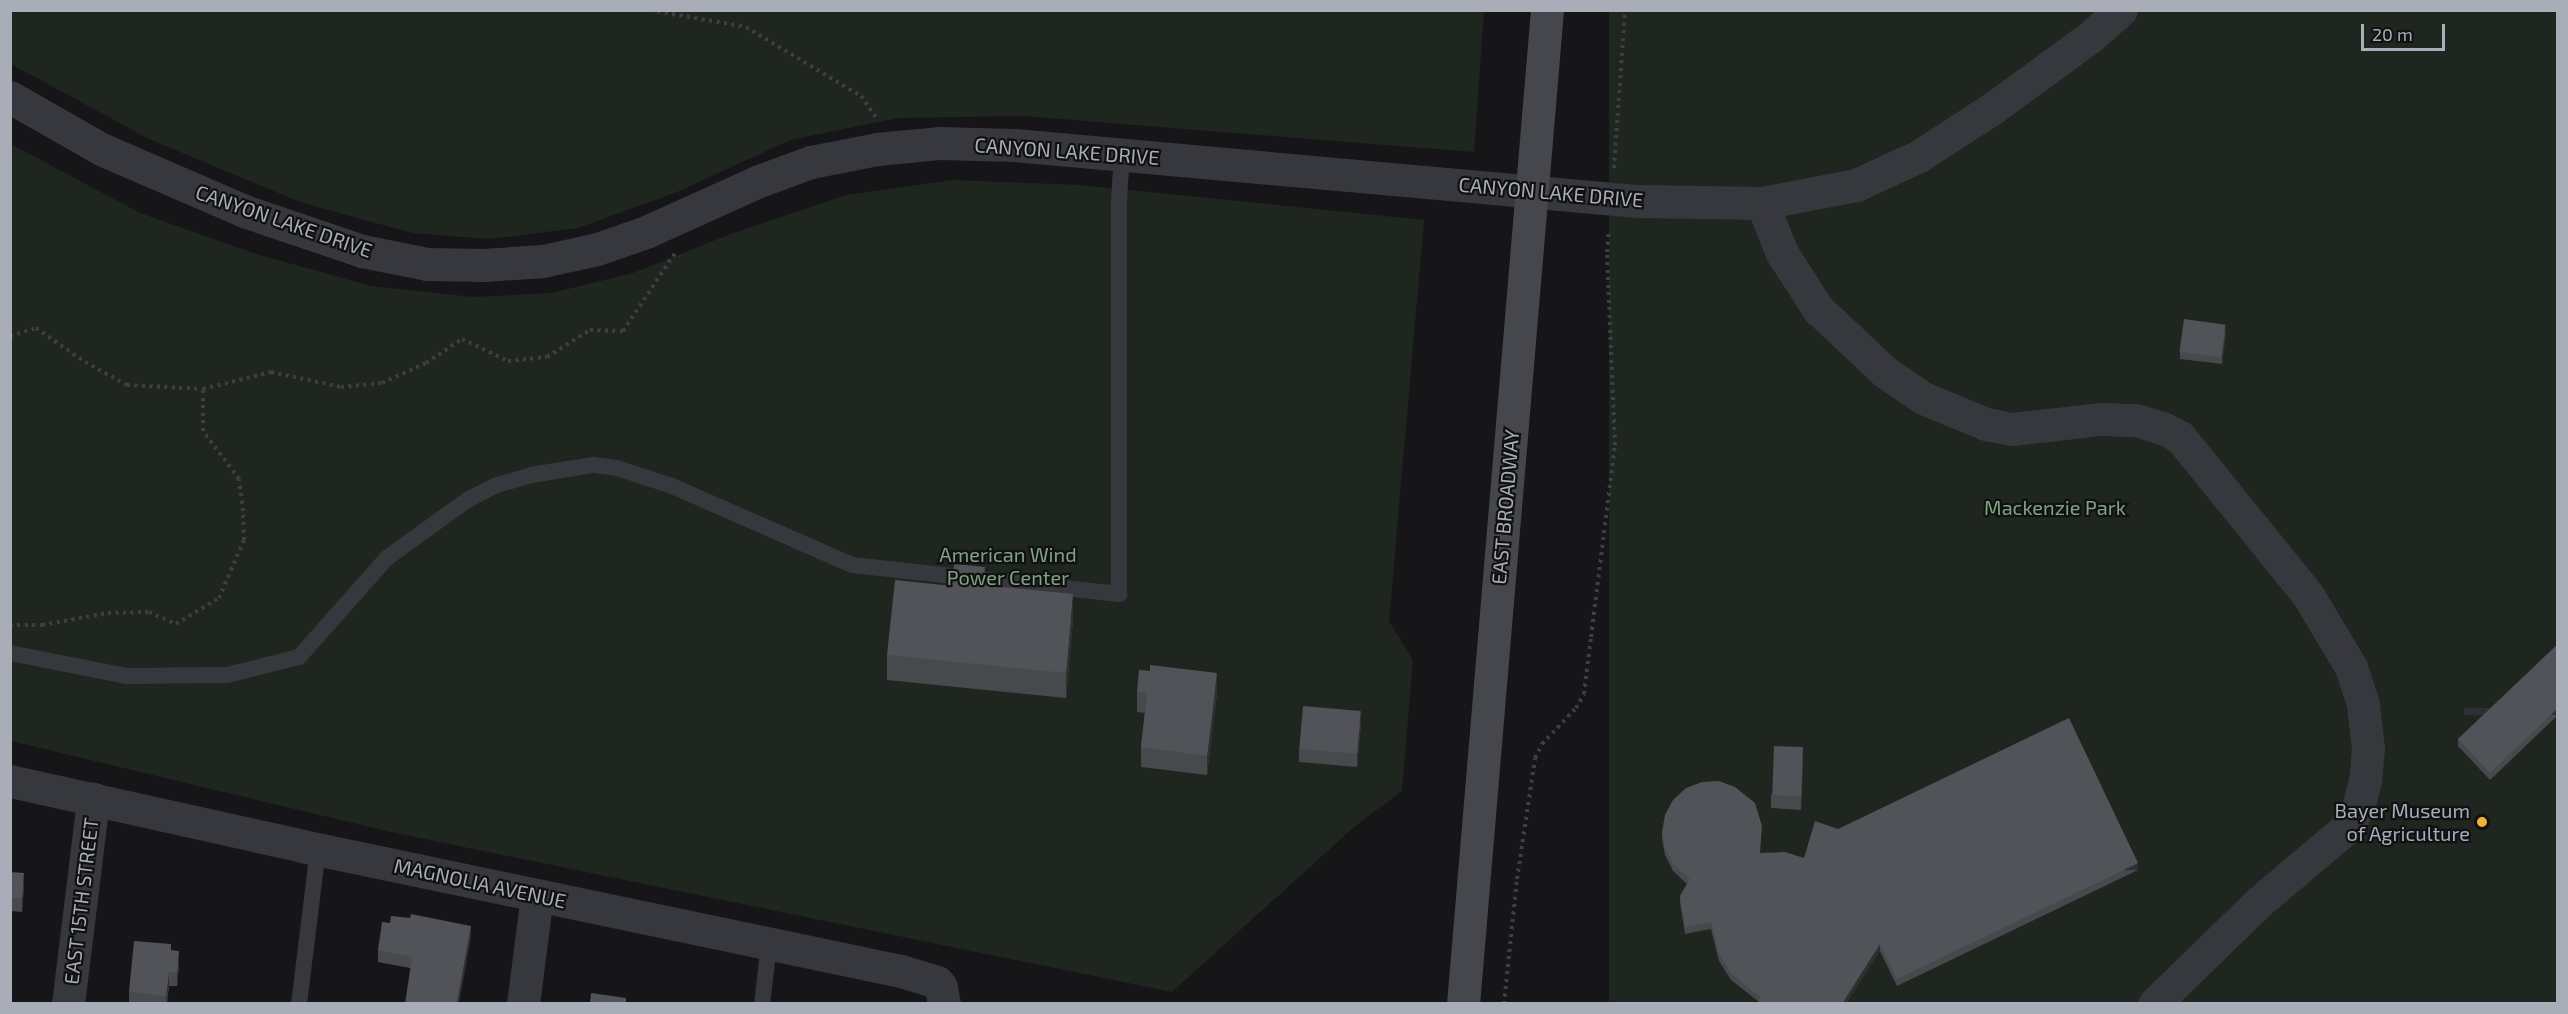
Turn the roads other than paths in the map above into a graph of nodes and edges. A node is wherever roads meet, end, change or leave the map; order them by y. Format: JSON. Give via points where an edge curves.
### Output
{"nodes":[{"id":1,"x":1547,"y":10,"type":"edge"},
{"id":2,"x":2121,"y":10,"type":"edge"},
{"id":3,"x":10,"y":97,"type":"edge"},
{"id":4,"x":1122,"y":154,"type":"junction"},
{"id":5,"x":1532,"y":189,"type":"junction"},
{"id":6,"x":1762,"y":203,"type":"junction"},
{"id":7,"x":10,"y":653,"type":"edge"},
{"id":8,"x":10,"y":781,"type":"edge"},
{"id":9,"x":93,"y":799,"type":"junction"},
{"id":10,"x":318,"y":849,"type":"junction"},
{"id":11,"x":537,"y":895,"type":"junction"},
{"id":12,"x":769,"y":944,"type":"junction"},
{"id":13,"x":943,"y":998,"type":"edge"},
{"id":14,"x":68,"y":1004,"type":"edge"},
{"id":15,"x":299,"y":1004,"type":"edge"},
{"id":16,"x":524,"y":1004,"type":"edge"},
{"id":17,"x":762,"y":1004,"type":"edge"},
{"id":18,"x":1463,"y":1004,"type":"edge"},
{"id":19,"x":2154,"y":1004,"type":"edge"}],
"edges":[{"from":1,"to":5,"type":"main road","name":"EAST BROADWAY"},
{"from":2,"to":6,"type":"street","name":"CANYON LAKE DRIVE","via":[[1993,108],[1919,156],[1856,185]]},
{"from":3,"to":4,"type":"street","name":"CANYON LAKE DRIVE","via":[[101,148],[244,211],[362,251],[427,264],[543,261],[597,249],[811,162],[896,147],[939,143],[1014,145]]},
{"from":4,"to":5,"type":"street","name":"CANYON LAKE DRIVE"},
{"from":4,"to":7,"type":"lane","via":[[1119,594],[852,566],[672,486],[616,468],[593,465],[531,475],[497,485],[467,500],[387,558],[299,657],[227,675],[126,676]]},
{"from":5,"to":6,"type":"street","name":"CANYON LAKE DRIVE","via":[[1686,203]]},
{"from":5,"to":18,"type":"main road","name":"EAST BROADWAY"},
{"from":6,"to":19,"type":"street","via":[[1782,253],[1818,309],[1885,372],[1923,398],[1986,424],[2012,429],[2101,419],[2136,420],[2181,438],[2308,595],[2351,667],[2363,705],[2368,748],[2358,808],[2343,831],[2259,902]]},
{"from":8,"to":9,"type":"street","name":"MAGNOLIA AVENUE"},
{"from":9,"to":10,"type":"street","name":"MAGNOLIA AVENUE"},
{"from":9,"to":14,"type":"street","name":"EAST 15TH STREET"},
{"from":10,"to":11,"type":"street","name":"MAGNOLIA AVENUE"},
{"from":10,"to":15,"type":"lane"},
{"from":11,"to":12,"type":"street","name":"MAGNOLIA AVENUE"},
{"from":11,"to":16,"type":"street"},
{"from":12,"to":13,"type":"street","name":"MAGNOLIA AVENUE","via":[[937,982]]},
{"from":12,"to":17,"type":"lane"}]}
